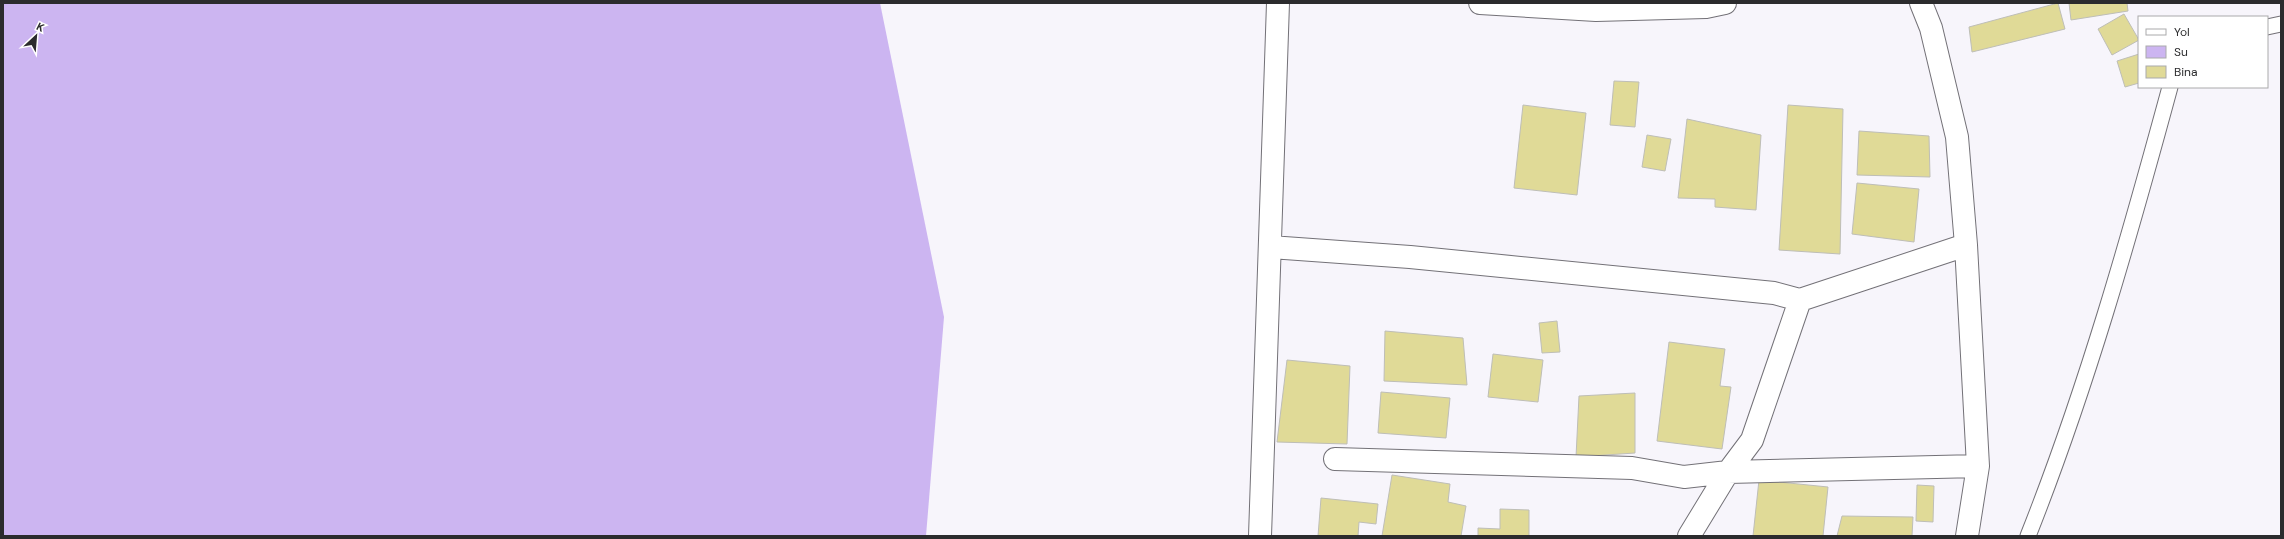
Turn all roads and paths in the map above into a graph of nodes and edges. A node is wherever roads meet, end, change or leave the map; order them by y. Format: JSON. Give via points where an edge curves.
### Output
{"nodes":[{"id":1,"x":1278,"y":3,"type":"edge"},
{"id":2,"x":1480,"y":3,"type":"edge"},
{"id":3,"x":1725,"y":3,"type":"edge"},
{"id":4,"x":1921,"y":3,"type":"edge"},
{"id":5,"x":2281,"y":24,"type":"edge"},
{"id":6,"x":2268,"y":27,"type":"edge"},
{"id":7,"x":2170,"y":88,"type":"edge"},
{"id":8,"x":1966,"y":245,"type":"junction"},
{"id":9,"x":1270,"y":247,"type":"junction"},
{"id":10,"x":1800,"y":300,"type":"junction"},
{"id":11,"x":1335,"y":459,"type":"dead end"},
{"id":12,"x":1978,"y":466,"type":"junction"},
{"id":13,"x":1728,"y":472,"type":"junction"},
{"id":14,"x":1260,"y":536,"type":"edge"},
{"id":15,"x":1689,"y":536,"type":"edge"},
{"id":16,"x":1967,"y":536,"type":"edge"},
{"id":17,"x":2028,"y":536,"type":"edge"}],
"edges":[{"from":1,"to":9,"type":"street"},
{"from":2,"to":3,"type":"street","via":[[1596,10],[1706,7]]},
{"from":4,"to":8,"type":"street","via":[[1931,28],[1956,137]]},
{"from":5,"to":6,"type":"lane"},
{"from":7,"to":17,"type":"lane","via":[[2096,343],[2058,460]]},
{"from":8,"to":10,"type":"street"},
{"from":8,"to":12,"type":"street"},
{"from":9,"to":10,"type":"street","via":[[1410,257],[1774,293]]},
{"from":9,"to":14,"type":"street"},
{"from":10,"to":13,"type":"street","via":[[1752,440]]},
{"from":11,"to":13,"type":"street","via":[[1632,468],[1684,477]]},
{"from":12,"to":13,"type":"street"},
{"from":12,"to":16,"type":"street"},
{"from":13,"to":15,"type":"street"}]}
